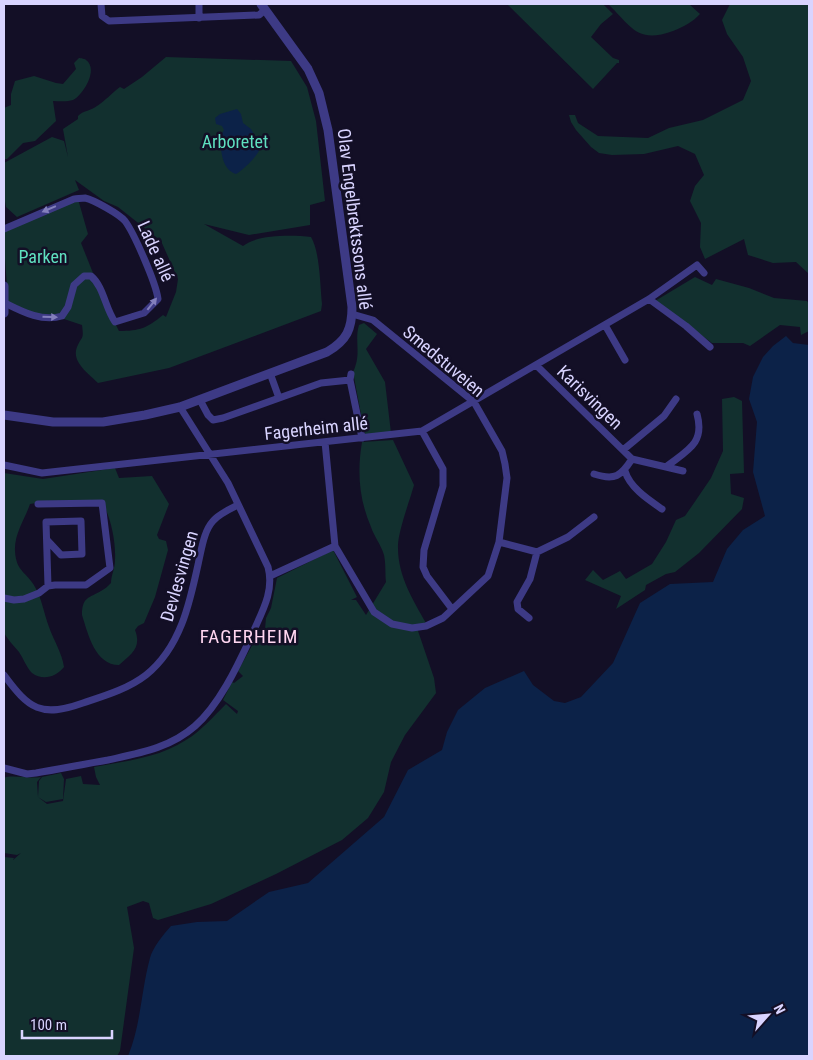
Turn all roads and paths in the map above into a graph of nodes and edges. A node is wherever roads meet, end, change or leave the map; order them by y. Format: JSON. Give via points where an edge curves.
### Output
{"nodes":[{"id":1,"x":101,"y":4,"type":"edge"},
{"id":2,"x":199,"y":4,"type":"edge"},
{"id":3,"x":263,"y":7,"type":"edge"},
{"id":4,"x":199,"y":18,"type":"junction"},
{"id":5,"x":4,"y":229,"type":"edge"},
{"id":6,"x":704,"y":273,"type":"dead end"},
{"id":7,"x":4,"y":286,"type":"edge"},
{"id":8,"x":649,"y":299,"type":"junction"},
{"id":9,"x":5,"y":303,"type":"junction"},
{"id":10,"x":4,"y":313,"type":"edge"},
{"id":11,"x":352,"y":314,"type":"junction"},
{"id":12,"x":605,"y":325,"type":"junction"},
{"id":13,"x":710,"y":347,"type":"dead end"},
{"id":14,"x":625,"y":360,"type":"dead end"},
{"id":15,"x":536,"y":365,"type":"junction"},
{"id":16,"x":270,"y":373,"type":"junction"},
{"id":17,"x":279,"y":398,"type":"junction"},
{"id":18,"x":676,"y":399,"type":"dead end"},
{"id":19,"x":200,"y":400,"type":"junction"},
{"id":20,"x":474,"y":402,"type":"junction"},
{"id":21,"x":180,"y":407,"type":"junction"},
{"id":22,"x":697,"y":414,"type":"dead end"},
{"id":23,"x":4,"y":415,"type":"edge"},
{"id":24,"x":422,"y":431,"type":"junction"},
{"id":25,"x":362,"y":438,"type":"junction"},
{"id":26,"x":325,"y":442,"type":"junction"},
{"id":27,"x":623,"y":450,"type":"junction"},
{"id":28,"x":210,"y":455,"type":"junction"},
{"id":29,"x":632,"y":458,"type":"junction"},
{"id":30,"x":4,"y":465,"type":"edge"},
{"id":31,"x":667,"y":466,"type":"junction"},
{"id":32,"x":624,"y":471,"type":"junction"},
{"id":33,"x":683,"y":471,"type":"dead end"},
{"id":34,"x":594,"y":474,"type":"dead end"},
{"id":35,"x":38,"y":504,"type":"dead end"},
{"id":36,"x":238,"y":505,"type":"junction"},
{"id":37,"x":662,"y":509,"type":"dead end"},
{"id":38,"x":594,"y":517,"type":"dead end"},
{"id":39,"x":47,"y":540,"type":"junction"},
{"id":40,"x":499,"y":542,"type":"junction"},
{"id":41,"x":335,"y":546,"type":"junction"},
{"id":42,"x":537,"y":552,"type":"junction"},
{"id":43,"x":270,"y":576,"type":"junction"},
{"id":44,"x":48,"y":586,"type":"junction"},
{"id":45,"x":4,"y":598,"type":"edge"},
{"id":46,"x":452,"y":610,"type":"junction"},
{"id":47,"x":529,"y":618,"type":"dead end"},
{"id":48,"x":4,"y":674,"type":"edge"},
{"id":49,"x":5,"y":770,"type":"edge"}],
"edges":[{"from":1,"to":4,"type":"street","via":[[102,16],[109,21]]},
{"from":2,"to":4,"type":"street"},
{"from":3,"to":4,"type":"street","via":[[259,15]]},
{"from":3,"to":11,"type":"street","name":"Olav Engelbrektssons allé","via":[[308,69],[322,102]]},
{"from":9,"to":5,"type":"street","name":"Lade allé","one_way":true,"via":[[28,314],[53,319],[62,316],[74,285],[84,276],[91,276],[97,281],[115,322],[144,313],[158,298],[124,220],[93,201],[74,199]]},
{"from":6,"to":8,"type":"street","name":"Fagerheim allé","via":[[697,265]]},
{"from":7,"to":9,"type":"street"},
{"from":8,"to":12,"type":"street","name":"Fagerheim allé"},
{"from":8,"to":13,"type":"street"},
{"from":9,"to":10,"type":"street"},
{"from":11,"to":16,"type":"street","name":"Olav Engelbrektssons allé","via":[[349,331],[334,348]]},
{"from":11,"to":20,"type":"street","name":"Smedstuveien","via":[[372,320]]},
{"from":12,"to":14,"type":"street"},
{"from":12,"to":15,"type":"street","name":"Fagerheim allé"},
{"from":15,"to":20,"type":"street","name":"Fagerheim allé"},
{"from":15,"to":27,"type":"street","name":"Karisvingen"},
{"from":16,"to":17,"type":"street"},
{"from":16,"to":19,"type":"street","name":"Olav Engelbrektssons allé"},
{"from":17,"to":19,"type":"street","via":[[213,420]]},
{"from":17,"to":25,"type":"street","via":[[321,382],[350,377]]},
{"from":18,"to":27,"type":"street","name":"Karisvingen","via":[[664,416]]},
{"from":19,"to":21,"type":"street","name":"Olav Engelbrektssons allé"},
{"from":20,"to":24,"type":"street","name":"Fagerheim allé"},
{"from":20,"to":40,"type":"street","name":"Smedstuveien","via":[[502,451],[505,464],[506,485]]},
{"from":21,"to":23,"type":"street","name":"Olav Engelbrektssons allé","via":[[103,422],[53,422]]},
{"from":21,"to":28,"type":"street"},
{"from":22,"to":31,"type":"street","via":[[699,434],[696,442]]},
{"from":24,"to":25,"type":"street","name":"Fagerheim allé"},
{"from":24,"to":46,"type":"street","via":[[443,469],[423,567]]},
{"from":25,"to":26,"type":"street","name":"Fagerheim allé"},
{"from":26,"to":28,"type":"street","name":"Fagerheim allé"},
{"from":26,"to":41,"type":"street"},
{"from":27,"to":29,"type":"street","name":"Karisvingen"},
{"from":28,"to":30,"type":"street","name":"Fagerheim allé","via":[[42,472]]},
{"from":28,"to":36,"type":"street"},
{"from":29,"to":31,"type":"street","name":"Karisvingen"},
{"from":29,"to":32,"type":"street"},
{"from":31,"to":33,"type":"street","name":"Karisvingen"},
{"from":32,"to":34,"type":"street","via":[[613,478]]},
{"from":32,"to":37,"type":"street","via":[[641,493]]},
{"from":35,"to":44,"type":"street","via":[[102,503],[110,568],[86,585]]},
{"from":36,"to":43,"type":"street"},
{"from":36,"to":48,"type":"street","name":"Devlesvingen","via":[[217,517],[206,531],[179,633],[163,657],[142,678],[117,691],[52,711],[30,704],[17,693]]},
{"from":38,"to":42,"type":"street","via":[[568,537]]},
{"from":39,"to":39,"type":"street","via":[[46,522],[81,521],[82,554],[62,555]]},
{"from":39,"to":44,"type":"street"},
{"from":40,"to":42,"type":"street"},
{"from":40,"to":46,"type":"street","name":"Smedstuveien","via":[[488,576]]},
{"from":41,"to":43,"type":"street"},
{"from":41,"to":46,"type":"street","name":"Smedstuveien","via":[[374,612],[392,624],[412,628],[426,626]]},
{"from":42,"to":47,"type":"street","via":[[530,579],[517,602],[518,608]]},
{"from":43,"to":49,"type":"street","via":[[264,610],[223,690],[208,713],[187,732],[154,750],[133,755],[27,774]]},
{"from":44,"to":45,"type":"street","via":[[24,598]]}]}
